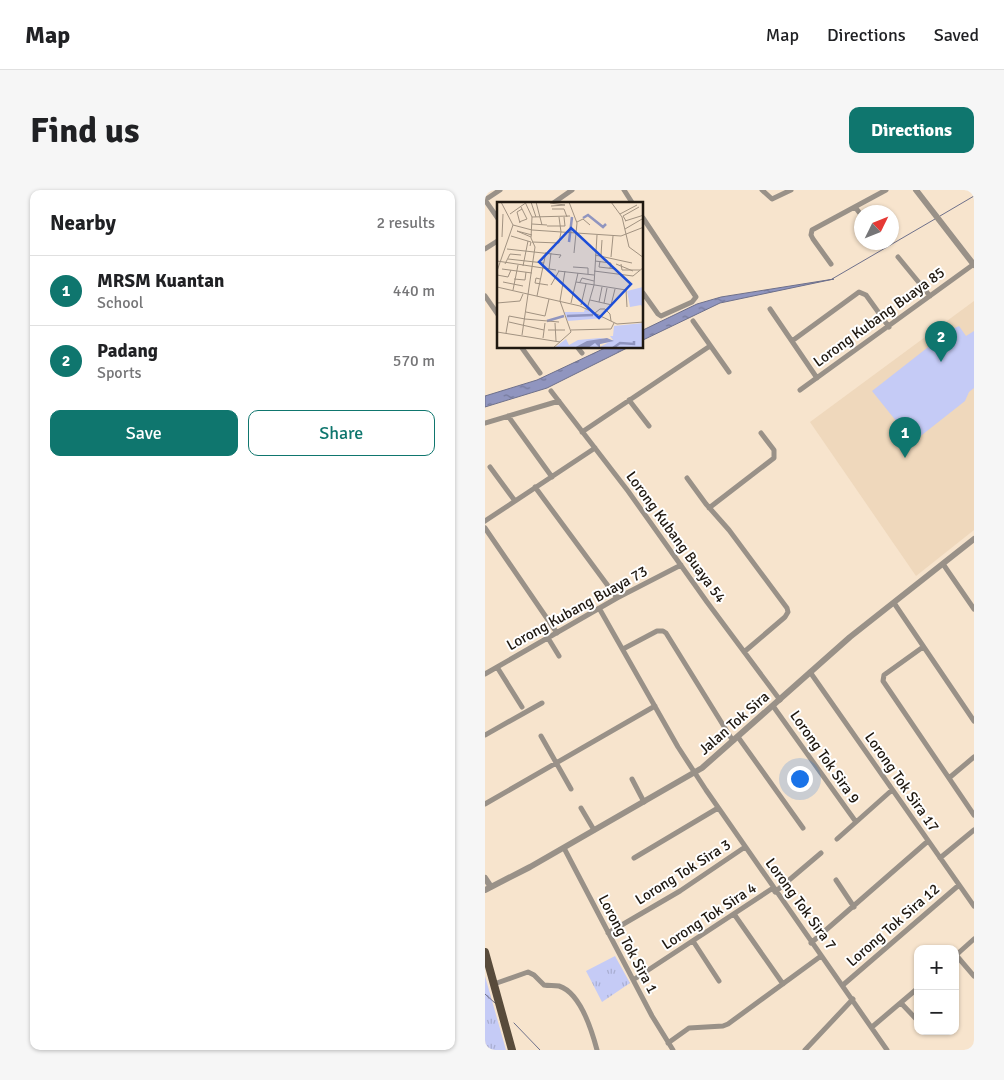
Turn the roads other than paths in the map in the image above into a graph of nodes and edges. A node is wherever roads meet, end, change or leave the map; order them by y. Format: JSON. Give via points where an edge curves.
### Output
{"nodes":[{"id":1,"x":500,"y":190,"type":"edge"},
{"id":2,"x":572,"y":190,"type":"edge"},
{"id":3,"x":624,"y":190,"type":"edge"},
{"id":4,"x":762,"y":190,"type":"edge"},
{"id":5,"x":791,"y":190,"type":"edge"},
{"id":6,"x":886,"y":190,"type":"edge"},
{"id":7,"x":916,"y":190,"type":"edge"},
{"id":8,"x":485,"y":200,"type":"edge"},
{"id":9,"x":555,"y":202,"type":"edge"},
{"id":10,"x":632,"y":202,"type":"edge"},
{"id":11,"x":859,"y":205,"type":"edge"},
{"id":12,"x":854,"y":208,"type":"edge"},
{"id":13,"x":497,"y":217,"type":"edge"},
{"id":14,"x":644,"y":220,"type":"edge"},
{"id":15,"x":497,"y":241,"type":"edge"},
{"id":16,"x":485,"y":249,"type":"edge"},
{"id":17,"x":898,"y":257,"type":"dead end"},
{"id":18,"x":831,"y":264,"type":"dead end"},
{"id":19,"x":974,"y":265,"type":"edge"},
{"id":20,"x":644,"y":294,"type":"edge"},
{"id":21,"x":930,"y":296,"type":"junction"},
{"id":22,"x":485,"y":298,"type":"edge"},
{"id":23,"x":770,"y":309,"type":"dead end"},
{"id":24,"x":497,"y":311,"type":"edge"},
{"id":25,"x":693,"y":321,"type":"dead end"},
{"id":26,"x":889,"y":327,"type":"junction"},
{"id":27,"x":791,"y":341,"type":"junction"},
{"id":28,"x":710,"y":346,"type":"junction"},
{"id":29,"x":523,"y":349,"type":"edge"},
{"id":30,"x":579,"y":349,"type":"edge"},
{"id":31,"x":582,"y":353,"type":"dead end"},
{"id":32,"x":729,"y":372,"type":"dead end"},
{"id":33,"x":540,"y":373,"type":"dead end"},
{"id":34,"x":817,"y":378,"type":"junction"},
{"id":35,"x":800,"y":390,"type":"dead end"},
{"id":36,"x":551,"y":391,"type":"dead end"},
{"id":37,"x":629,"y":400,"type":"junction"},
{"id":38,"x":559,"y":401,"type":"junction"},
{"id":39,"x":508,"y":416,"type":"junction"},
{"id":40,"x":485,"y":423,"type":"edge"},
{"id":41,"x":649,"y":426,"type":"dead end"},
{"id":42,"x":582,"y":432,"type":"junction"},
{"id":43,"x":761,"y":433,"type":"dead end"},
{"id":44,"x":595,"y":448,"type":"junction"},
{"id":45,"x":490,"y":466,"type":"dead end"},
{"id":46,"x":552,"y":476,"type":"junction"},
{"id":47,"x":687,"y":478,"type":"dead end"},
{"id":48,"x":535,"y":488,"type":"junction"},
{"id":49,"x":515,"y":501,"type":"junction"},
{"id":50,"x":709,"y":508,"type":"junction"},
{"id":51,"x":485,"y":521,"type":"edge"},
{"id":52,"x":485,"y":528,"type":"edge"},
{"id":53,"x":974,"y":539,"type":"edge"},
{"id":54,"x":943,"y":564,"type":"junction"},
{"id":55,"x":681,"y":565,"type":"junction"},
{"id":56,"x":617,"y":598,"type":"junction"},
{"id":57,"x":894,"y":603,"type":"junction"},
{"id":58,"x":599,"y":608,"type":"junction"},
{"id":59,"x":974,"y":609,"type":"edge"},
{"id":60,"x":557,"y":633,"type":"junction"},
{"id":61,"x":548,"y":638,"type":"junction"},
{"id":62,"x":923,"y":647,"type":"junction"},
{"id":63,"x":623,"y":649,"type":"junction"},
{"id":64,"x":744,"y":652,"type":"junction"},
{"id":65,"x":559,"y":656,"type":"dead end"},
{"id":66,"x":497,"y":667,"type":"junction"},
{"id":67,"x":810,"y":672,"type":"junction"},
{"id":68,"x":485,"y":674,"type":"edge"},
{"id":69,"x":780,"y":700,"type":"junction"},
{"id":70,"x":542,"y":703,"type":"dead end"},
{"id":71,"x":655,"y":706,"type":"junction"},
{"id":72,"x":773,"y":706,"type":"junction"},
{"id":73,"x":522,"y":707,"type":"dead end"},
{"id":74,"x":974,"y":721,"type":"edge"},
{"id":75,"x":485,"y":736,"type":"edge"},
{"id":76,"x":541,"y":736,"type":"dead end"},
{"id":77,"x":736,"y":739,"type":"junction"},
{"id":78,"x":974,"y":757,"type":"edge"},
{"id":79,"x":556,"y":762,"type":"junction"},
{"id":80,"x":694,"y":773,"type":"junction"},
{"id":81,"x":949,"y":778,"type":"junction"},
{"id":82,"x":631,"y":780,"type":"dead end"},
{"id":83,"x":571,"y":789,"type":"dead end"},
{"id":84,"x":892,"y":790,"type":"junction"},
{"id":85,"x":644,"y":802,"type":"junction"},
{"id":86,"x":485,"y":804,"type":"edge"},
{"id":87,"x":581,"y":808,"type":"dead end"},
{"id":88,"x":717,"y":808,"type":"junction"},
{"id":89,"x":974,"y":815,"type":"edge"},
{"id":90,"x":855,"y":822,"type":"junction"},
{"id":91,"x":803,"y":828,"type":"dead end"},
{"id":92,"x":594,"y":830,"type":"junction"},
{"id":93,"x":974,"y":830,"type":"edge"},
{"id":94,"x":837,"y":839,"type":"dead end"},
{"id":95,"x":928,"y":841,"type":"junction"},
{"id":96,"x":745,"y":847,"type":"junction"},
{"id":97,"x":564,"y":848,"type":"junction"},
{"id":98,"x":821,"y":853,"type":"dead end"},
{"id":99,"x":634,"y":858,"type":"dead end"},
{"id":100,"x":940,"y":858,"type":"junction"},
{"id":101,"x":485,"y":878,"type":"edge"},
{"id":102,"x":836,"y":880,"type":"dead end"},
{"id":103,"x":959,"y":885,"type":"junction"},
{"id":104,"x":488,"y":888,"type":"edge"},
{"id":105,"x":774,"y":890,"type":"junction"},
{"id":106,"x":974,"y":906,"type":"edge"},
{"id":107,"x":854,"y":907,"type":"junction"},
{"id":108,"x":734,"y":914,"type":"junction"},
{"id":109,"x":608,"y":933,"type":"junction"},
{"id":110,"x":974,"y":939,"type":"edge"},
{"id":111,"x":693,"y":941,"type":"junction"},
{"id":112,"x":811,"y":943,"type":"junction"},
{"id":113,"x":485,"y":952,"type":"edge"},
{"id":114,"x":959,"y":952,"type":"edge"},
{"id":115,"x":821,"y":956,"type":"junction"},
{"id":116,"x":959,"y":958,"type":"edge"},
{"id":117,"x":974,"y":976,"type":"edge"},
{"id":118,"x":633,"y":980,"type":"junction"},
{"id":119,"x":719,"y":981,"type":"dead end"},
{"id":120,"x":494,"y":984,"type":"junction"},
{"id":121,"x":783,"y":984,"type":"junction"},
{"id":122,"x":843,"y":985,"type":"junction"},
{"id":123,"x":916,"y":990,"type":"edge"},
{"id":124,"x":853,"y":999,"type":"junction"},
{"id":125,"x":901,"y":1003,"type":"junction"},
{"id":126,"x":914,"y":1017,"type":"edge"},
{"id":127,"x":872,"y":1027,"type":"junction"},
{"id":128,"x":668,"y":1043,"type":"junction"},
{"id":129,"x":512,"y":1050,"type":"edge"},
{"id":130,"x":597,"y":1050,"type":"edge"},
{"id":131,"x":673,"y":1050,"type":"edge"},
{"id":132,"x":805,"y":1050,"type":"edge"},
{"id":133,"x":887,"y":1050,"type":"edge"}],
"edges":[{"from":1,"to":8,"type":"street"},
{"from":2,"to":9,"type":"street"},
{"from":3,"to":10,"type":"street"},
{"from":4,"to":5,"type":"street","via":[[772,200]]},
{"from":6,"to":11,"type":"street"},
{"from":7,"to":19,"type":"street"},
{"from":8,"to":13,"type":"street"},
{"from":12,"to":18,"type":"street","via":[[812,230],[813,239]]},
{"from":14,"to":20,"type":"street","via":[[696,298],[661,316]]},
{"from":15,"to":16,"type":"street"},
{"from":17,"to":21,"type":"street"},
{"from":19,"to":21,"type":"street","name":"Lorong Kubang Buaya 85"},
{"from":21,"to":26,"type":"street","name":"Lorong Kubang Buaya 85"},
{"from":22,"to":24,"type":"street"},
{"from":23,"to":27,"type":"street"},
{"from":25,"to":28,"type":"street"},
{"from":26,"to":27,"type":"street","via":[[866,294],[859,292]]},
{"from":26,"to":34,"type":"street","name":"Lorong Kubang Buaya 85"},
{"from":27,"to":34,"type":"street"},
{"from":28,"to":32,"type":"street"},
{"from":28,"to":37,"type":"street"},
{"from":29,"to":33,"type":"street"},
{"from":30,"to":31,"type":"street"},
{"from":34,"to":35,"type":"street","name":"Lorong Kubang Buaya 85"},
{"from":36,"to":38,"type":"street","name":"Lorong Kubang Buaya 54"},
{"from":37,"to":41,"type":"street"},
{"from":37,"to":42,"type":"street"},
{"from":38,"to":39,"type":"street"},
{"from":38,"to":42,"type":"street","name":"Lorong Kubang Buaya 54"},
{"from":39,"to":40,"type":"street"},
{"from":39,"to":46,"type":"street"},
{"from":42,"to":44,"type":"street","name":"Lorong Kubang Buaya 54"},
{"from":43,"to":50,"type":"street","via":[[773,450],[774,458]]},
{"from":44,"to":46,"type":"street"},
{"from":44,"to":55,"type":"street","name":"Lorong Kubang Buaya 54"},
{"from":45,"to":49,"type":"street"},
{"from":46,"to":48,"type":"street"},
{"from":47,"to":50,"type":"street"},
{"from":48,"to":49,"type":"street"},
{"from":48,"to":56,"type":"street"},
{"from":49,"to":51,"type":"street"},
{"from":50,"to":64,"type":"street","via":[[787,608],[785,617]]},
{"from":52,"to":60,"type":"street"},
{"from":53,"to":54,"type":"street","name":"Jalan Tok Sira"},
{"from":54,"to":57,"type":"street","name":"Jalan Tok Sira"},
{"from":54,"to":59,"type":"street"},
{"from":55,"to":56,"type":"street","name":"Lorong Kubang Buaya 73"},
{"from":55,"to":64,"type":"street","name":"Lorong Kubang Buaya 54"},
{"from":56,"to":58,"type":"street","name":"Lorong Kubang Buaya 73"},
{"from":57,"to":62,"type":"street"},
{"from":57,"to":67,"type":"street","name":"Jalan Tok Sira"},
{"from":58,"to":60,"type":"street","name":"Lorong Kubang Buaya 73"},
{"from":58,"to":63,"type":"street","name":"Lorong Tok Sira 7"},
{"from":60,"to":61,"type":"street","name":"Lorong Kubang Buaya 73"},
{"from":61,"to":65,"type":"street"},
{"from":61,"to":66,"type":"street","name":"Lorong Kubang Buaya 73"},
{"from":62,"to":74,"type":"street"},
{"from":62,"to":81,"type":"street","via":[[884,675],[883,681]]},
{"from":63,"to":71,"type":"street","name":"Lorong Tok Sira 7"},
{"from":63,"to":77,"type":"street","via":[[657,631],[666,633]]},
{"from":64,"to":69,"type":"street","name":"Lorong Kubang Buaya 54"},
{"from":66,"to":68,"type":"street","name":"Lorong Kubang Buaya 73"},
{"from":66,"to":73,"type":"street"},
{"from":67,"to":69,"type":"street","name":"Jalan Tok Sira"},
{"from":67,"to":84,"type":"street","name":"Lorong Tok Sira 17"},
{"from":69,"to":72,"type":"street","name":"Jalan Tok Sira"},
{"from":70,"to":75,"type":"street"},
{"from":71,"to":79,"type":"street"},
{"from":71,"to":80,"type":"street","name":"Lorong Tok Sira 7"},
{"from":72,"to":77,"type":"street","name":"Jalan Tok Sira"},
{"from":72,"to":90,"type":"street","name":"Lorong Tok Sira 9"},
{"from":76,"to":79,"type":"street"},
{"from":77,"to":80,"type":"street","name":"Jalan Tok Sira"},
{"from":77,"to":91,"type":"street"},
{"from":78,"to":81,"type":"street"},
{"from":79,"to":83,"type":"street"},
{"from":79,"to":86,"type":"street"},
{"from":80,"to":85,"type":"street","name":"Jalan Tok Sira"},
{"from":80,"to":88,"type":"street","name":"Lorong Tok Sira 7"},
{"from":81,"to":89,"type":"street"},
{"from":82,"to":85,"type":"street"},
{"from":84,"to":90,"type":"street"},
{"from":84,"to":95,"type":"street","name":"Lorong Tok Sira 17"},
{"from":85,"to":92,"type":"street","name":"Jalan Tok Sira"},
{"from":87,"to":92,"type":"street"},
{"from":88,"to":96,"type":"street","name":"Lorong Tok Sira 7"},
{"from":88,"to":99,"type":"street"},
{"from":90,"to":94,"type":"street"},
{"from":92,"to":97,"type":"street","name":"Jalan Tok Sira"},
{"from":93,"to":100,"type":"street"},
{"from":95,"to":100,"type":"street","name":"Lorong Tok Sira 17"},
{"from":95,"to":107,"type":"street"},
{"from":96,"to":105,"type":"street","name":"Lorong Tok Sira 7"},
{"from":96,"to":109,"type":"street","name":"Lorong Tok Sira 3","via":[[680,891]]},
{"from":97,"to":104,"type":"street","name":"Jalan Tok Sira"},
{"from":97,"to":109,"type":"street","name":"Lorong Tok Sira 1"},
{"from":98,"to":105,"type":"street","name":"Lorong Tok Sira 4"},
{"from":100,"to":103,"type":"street","name":"Lorong Tok Sira 17"},
{"from":101,"to":104,"type":"street"},
{"from":102,"to":107,"type":"street"},
{"from":103,"to":106,"type":"street","name":"Lorong Tok Sira 17"},
{"from":103,"to":122,"type":"street","name":"Lorong Tok Sira 12"},
{"from":105,"to":108,"type":"street","name":"Lorong Tok Sira 4"},
{"from":105,"to":112,"type":"street","name":"Lorong Tok Sira 7"},
{"from":107,"to":112,"type":"street"},
{"from":108,"to":111,"type":"street","name":"Lorong Tok Sira 4"},
{"from":108,"to":121,"type":"street"},
{"from":109,"to":118,"type":"street","name":"Lorong Tok Sira 1"},
{"from":110,"to":114,"type":"street"},
{"from":111,"to":118,"type":"street","name":"Lorong Tok Sira 4"},
{"from":111,"to":119,"type":"street"},
{"from":112,"to":115,"type":"street","name":"Lorong Tok Sira 7"},
{"from":113,"to":120,"type":"main road"},
{"from":115,"to":121,"type":"street"},
{"from":115,"to":122,"type":"street","name":"Lorong Tok Sira 7"},
{"from":116,"to":117,"type":"street"},
{"from":118,"to":128,"type":"street","name":"Lorong Tok Sira 1"},
{"from":120,"to":129,"type":"main road"},
{"from":120,"to":130,"type":"street","via":[[528,972],[544,985],[560,986],[574,998],[589,1024]]},
{"from":121,"to":128,"type":"street","via":[[728,1024],[689,1028]]},
{"from":122,"to":124,"type":"street","name":"Lorong Tok Sira 7"},
{"from":123,"to":125,"type":"street"},
{"from":124,"to":127,"type":"street","name":"Lorong Tok Sira 7"},
{"from":124,"to":132,"type":"street"},
{"from":125,"to":126,"type":"street"},
{"from":125,"to":127,"type":"street"},
{"from":127,"to":133,"type":"street","name":"Lorong Tok Sira 7"},
{"from":128,"to":131,"type":"street","name":"Lorong Tok Sira 1"}]}
